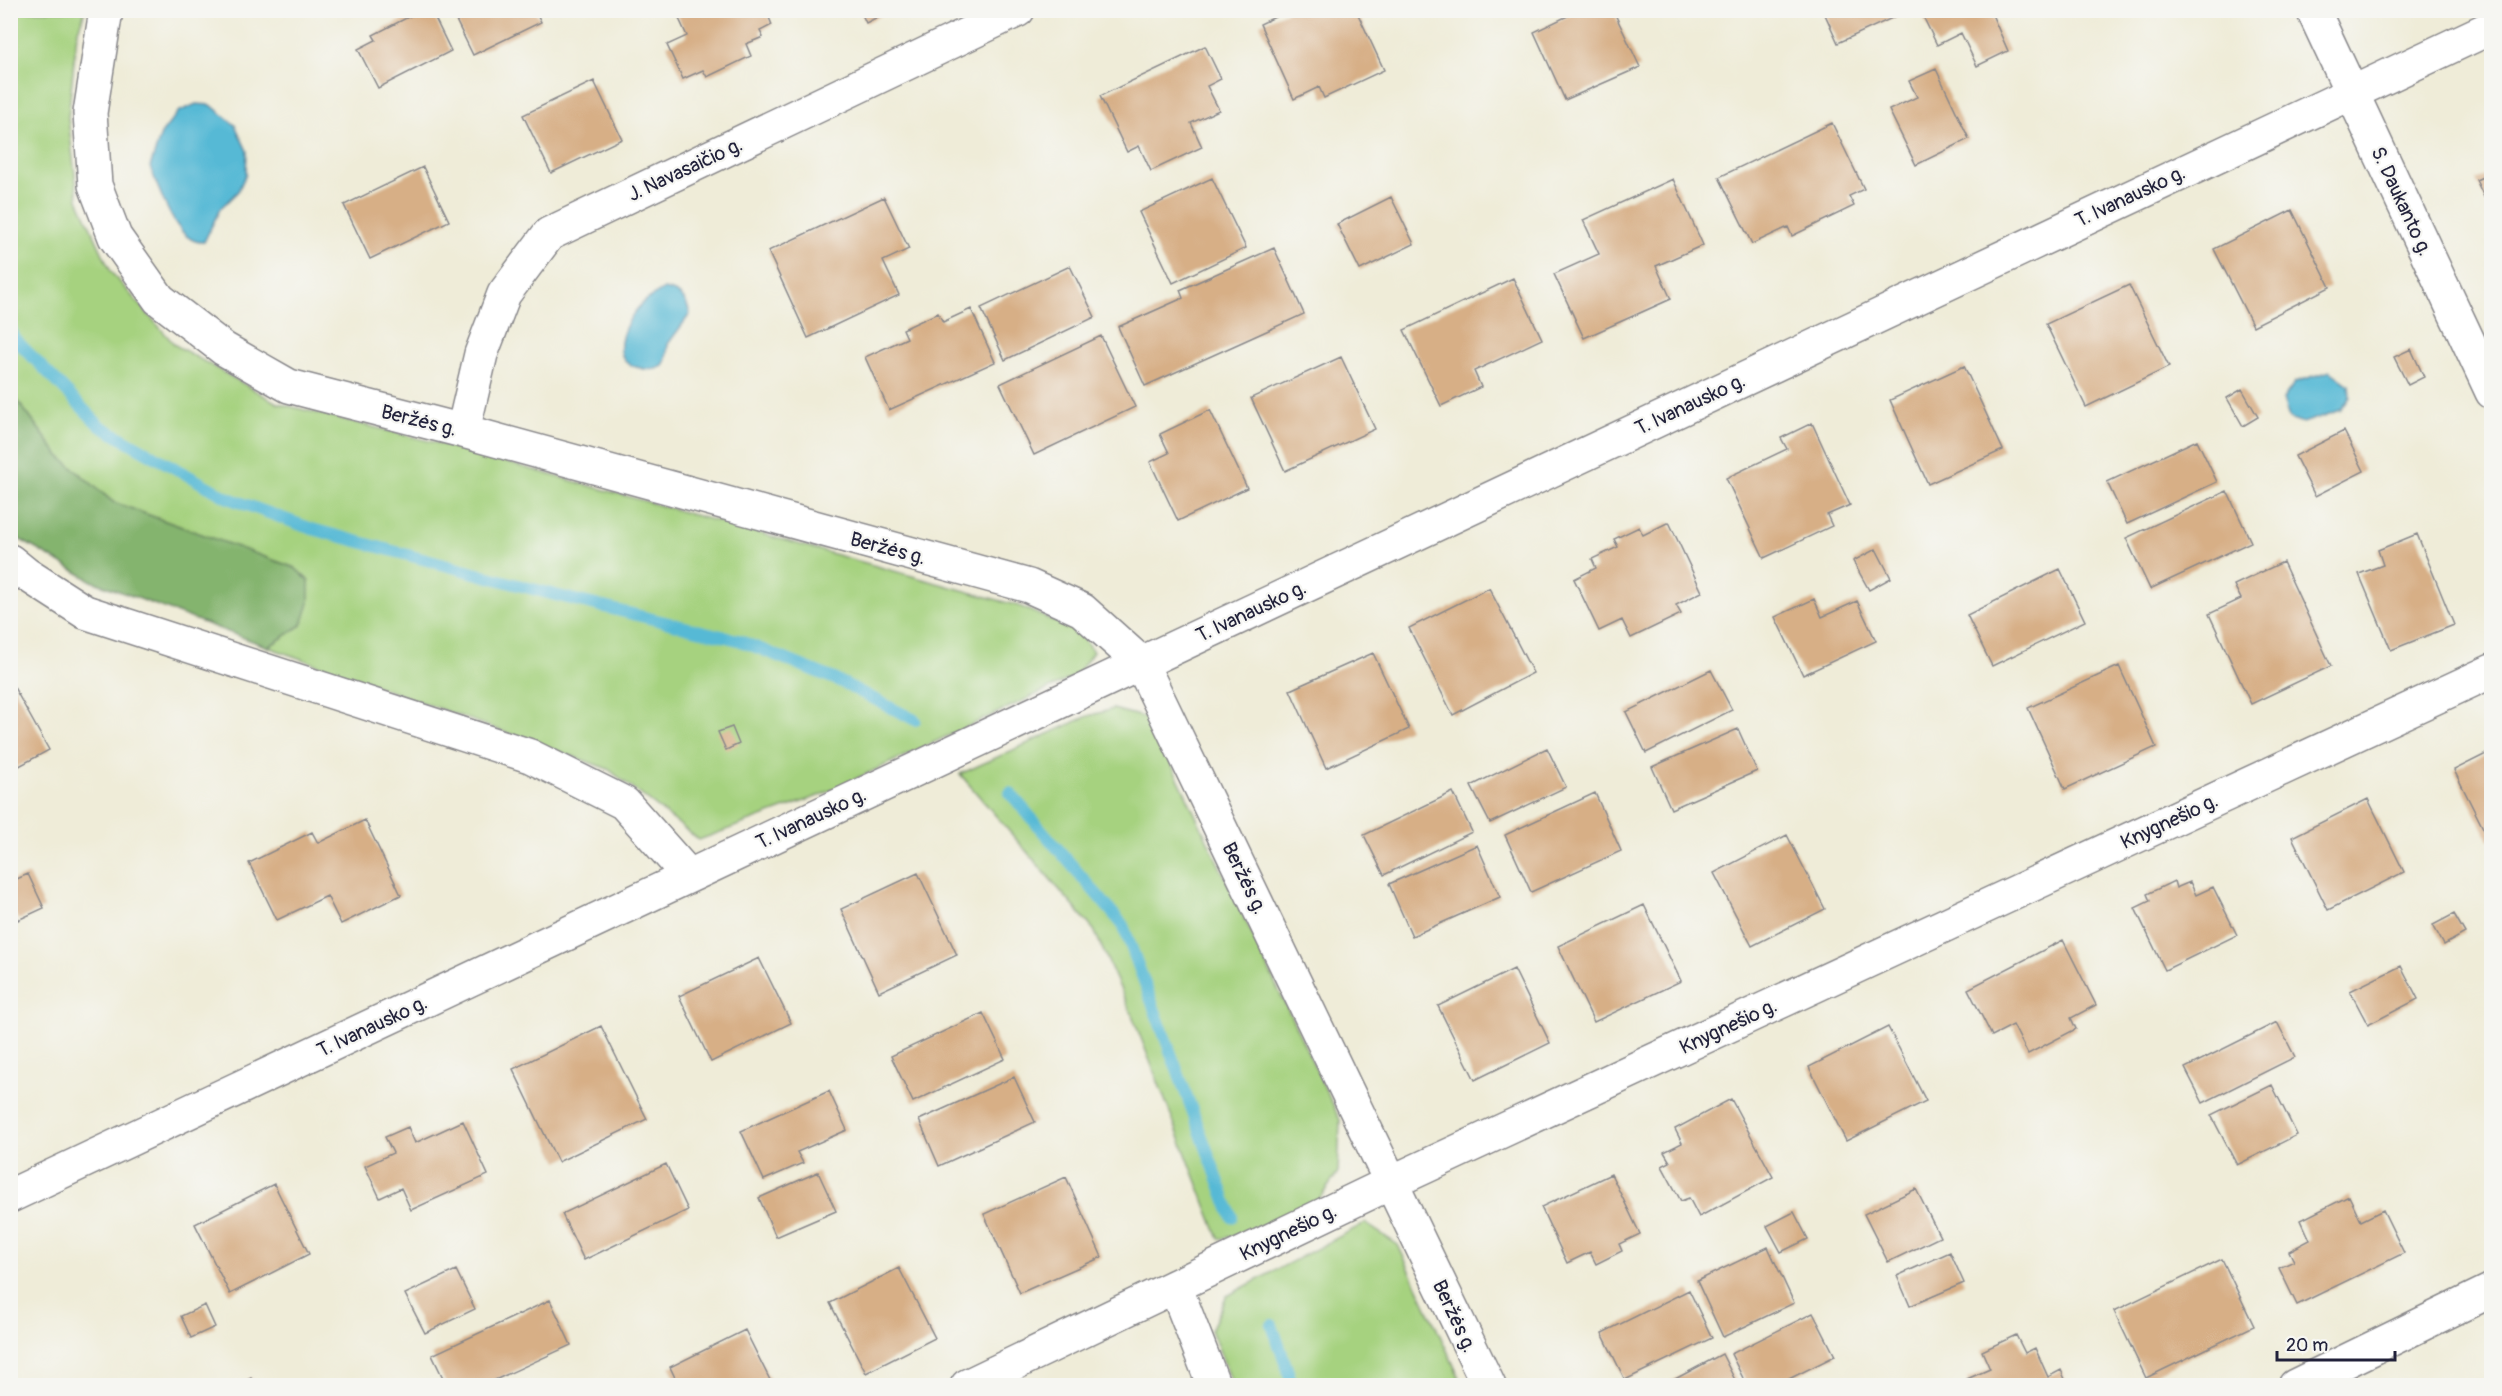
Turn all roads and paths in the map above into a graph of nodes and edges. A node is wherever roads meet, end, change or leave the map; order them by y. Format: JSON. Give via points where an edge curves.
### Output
{"nodes":[{"id":1,"x":106,"y":10,"type":"edge"},
{"id":2,"x":1018,"y":10,"type":"edge"},
{"id":3,"x":2313,"y":10,"type":"edge"},
{"id":4,"x":2492,"y":27,"type":"edge"},
{"id":5,"x":2350,"y":92,"type":"junction"},
{"id":6,"x":2492,"y":392,"type":"edge"},
{"id":7,"x":463,"y":431,"type":"junction"},
{"id":8,"x":10,"y":561,"type":"edge"},
{"id":9,"x":1141,"y":663,"type":"junction"},
{"id":10,"x":2492,"y":671,"type":"edge"},
{"id":11,"x":689,"y":876,"type":"junction"},
{"id":12,"x":1392,"y":1182,"type":"junction"},
{"id":13,"x":10,"y":1196,"type":"edge"},
{"id":14,"x":1175,"y":1286,"type":"junction"},
{"id":15,"x":2492,"y":1290,"type":"edge"},
{"id":16,"x":967,"y":1386,"type":"edge"},
{"id":17,"x":1214,"y":1386,"type":"edge"},
{"id":18,"x":1489,"y":1386,"type":"edge"},
{"id":19,"x":2295,"y":1386,"type":"edge"}],
"edges":[{"from":1,"to":7,"type":"street","name":"Beržės g.","via":[[90,112],[95,185],[115,237],[159,298],[224,349],[289,386]]},
{"from":2,"to":7,"type":"street","name":"J. Navasaičio g.","via":[[549,234],[504,294],[481,354]]},
{"from":3,"to":5,"type":"street","name":"S. Daukanto g."},
{"from":4,"to":5,"type":"street","name":"T. Ivanausko g."},
{"from":5,"to":6,"type":"street","name":"S. Daukanto g."},
{"from":5,"to":9,"type":"street","name":"T. Ivanausko g."},
{"from":7,"to":9,"type":"street","name":"Beržės g.","via":[[1029,586],[1082,610]]},
{"from":8,"to":11,"type":"street","via":[[85,612],[530,756],[624,802]]},
{"from":9,"to":11,"type":"street","name":"T. Ivanausko g."},
{"from":9,"to":12,"type":"street","name":"Beržės g."},
{"from":10,"to":12,"type":"street","name":"Knygnešio g."},
{"from":11,"to":13,"type":"street","name":"T. Ivanausko g."},
{"from":12,"to":14,"type":"street","name":"Knygnešio g."},
{"from":12,"to":18,"type":"street","name":"Beržės g."},
{"from":14,"to":16,"type":"street","name":"Knygnešio g."},
{"from":14,"to":17,"type":"street"},
{"from":15,"to":19,"type":"street"}]}
